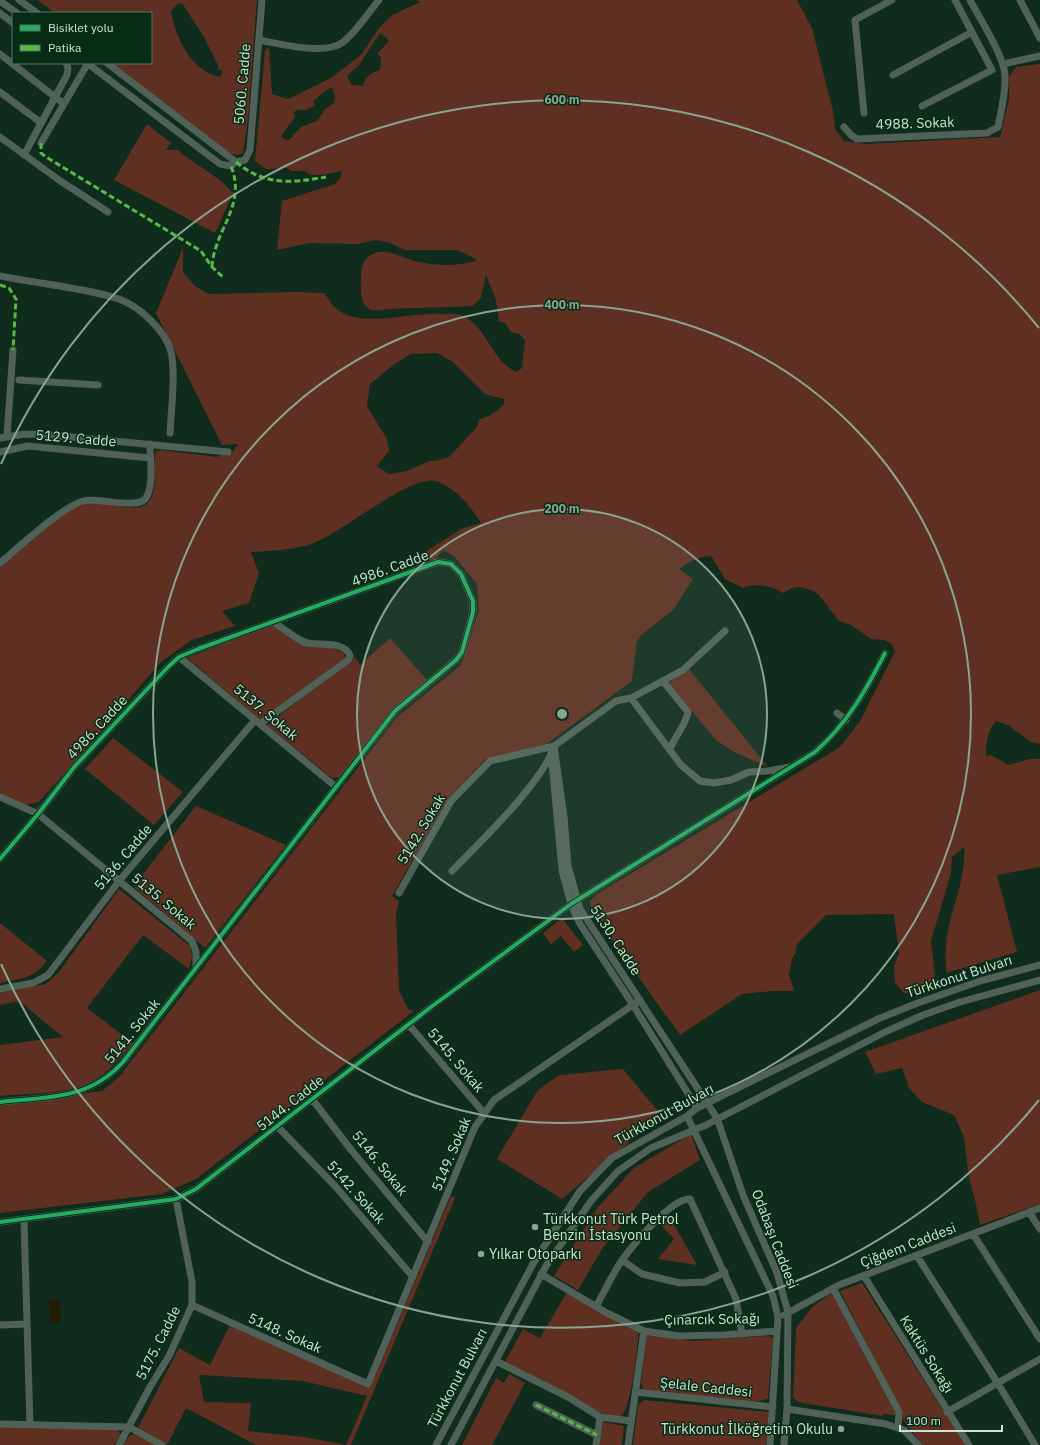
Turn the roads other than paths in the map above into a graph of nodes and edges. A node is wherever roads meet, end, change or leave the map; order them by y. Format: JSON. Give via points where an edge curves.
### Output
{"nodes":[{"id":1,"x":19,"y":0,"type":"edge"},
{"id":2,"x":262,"y":0,"type":"edge"},
{"id":3,"x":379,"y":0,"type":"edge"},
{"id":4,"x":892,"y":0,"type":"edge"},
{"id":5,"x":970,"y":0,"type":"edge"},
{"id":6,"x":1020,"y":0,"type":"edge"},
{"id":7,"x":0,"y":1,"type":"edge"},
{"id":8,"x":957,"y":3,"type":"edge"},
{"id":9,"x":16,"y":12,"type":"edge"},
{"id":10,"x":36,"y":12,"type":"edge"},
{"id":11,"x":0,"y":13,"type":"edge"},
{"id":12,"x":12,"y":22,"type":"edge"},
{"id":13,"x":972,"y":32,"type":"junction"},
{"id":14,"x":1040,"y":38,"type":"edge"},
{"id":15,"x":259,"y":40,"type":"junction"},
{"id":16,"x":0,"y":54,"type":"edge"},
{"id":17,"x":1040,"y":56,"type":"edge"},
{"id":18,"x":12,"y":63,"type":"edge"},
{"id":19,"x":13,"y":64,"type":"edge"},
{"id":20,"x":66,"y":64,"type":"edge"},
{"id":21,"x":87,"y":64,"type":"edge"},
{"id":22,"x":89,"y":64,"type":"edge"},
{"id":23,"x":108,"y":64,"type":"edge"},
{"id":24,"x":1003,"y":64,"type":"junction"},
{"id":25,"x":893,"y":75,"type":"dead end"},
{"id":26,"x":0,"y":92,"type":"edge"},
{"id":27,"x":55,"y":96,"type":"junction"},
{"id":28,"x":64,"y":104,"type":"junction"},
{"id":29,"x":922,"y":106,"type":"dead end"},
{"id":30,"x":864,"y":113,"type":"dead end"},
{"id":31,"x":40,"y":122,"type":"junction"},
{"id":32,"x":844,"y":127,"type":"dead end"},
{"id":33,"x":0,"y":137,"type":"edge"},
{"id":34,"x":40,"y":143,"type":"dead end"},
{"id":35,"x":24,"y":155,"type":"junction"},
{"id":36,"x":236,"y":162,"type":"junction"},
{"id":37,"x":108,"y":212,"type":"dead end"},
{"id":38,"x":0,"y":276,"type":"edge"},
{"id":39,"x":13,"y":350,"type":"dead end"},
{"id":40,"x":19,"y":380,"type":"dead end"},
{"id":41,"x":98,"y":385,"type":"dead end"},
{"id":42,"x":170,"y":433,"type":"dead end"},
{"id":43,"x":4,"y":437,"type":"edge"},
{"id":44,"x":150,"y":444,"type":"junction"},
{"id":45,"x":0,"y":452,"type":"edge"},
{"id":46,"x":228,"y":452,"type":"dead end"},
{"id":47,"x":150,"y":458,"type":"junction"},
{"id":48,"x":0,"y":563,"type":"edge"},
{"id":49,"x":273,"y":622,"type":"junction"},
{"id":50,"x":725,"y":631,"type":"dead end"},
{"id":51,"x":885,"y":653,"type":"dead end"},
{"id":52,"x":179,"y":657,"type":"junction"},
{"id":53,"x":663,"y":681,"type":"junction"},
{"id":54,"x":631,"y":698,"type":"junction"},
{"id":55,"x":837,"y":713,"type":"dead end"},
{"id":56,"x":846,"y":720,"type":"junction"},
{"id":57,"x":257,"y":722,"type":"junction"},
{"id":58,"x":554,"y":746,"type":"junction"},
{"id":59,"x":670,"y":749,"type":"junction"},
{"id":60,"x":552,"y":756,"type":"junction"},
{"id":61,"x":795,"y":766,"type":"junction"},
{"id":62,"x":336,"y":787,"type":"junction"},
{"id":63,"x":0,"y":797,"type":"edge"},
{"id":64,"x":38,"y":814,"type":"junction"},
{"id":65,"x":0,"y":859,"type":"edge"},
{"id":66,"x":452,"y":871,"type":"dead end"},
{"id":67,"x":119,"y":881,"type":"junction"},
{"id":68,"x":399,"y":893,"type":"dead end"},
{"id":69,"x":574,"y":903,"type":"junction"},
{"id":70,"x":1040,"y":965,"type":"edge"},
{"id":71,"x":196,"y":966,"type":"junction"},
{"id":72,"x":1040,"y":980,"type":"edge"},
{"id":73,"x":0,"y":989,"type":"edge"},
{"id":74,"x":640,"y":1000,"type":"junction"},
{"id":75,"x":633,"y":1005,"type":"junction"},
{"id":76,"x":409,"y":1025,"type":"junction"},
{"id":77,"x":312,"y":1099,"type":"junction"},
{"id":78,"x":0,"y":1102,"type":"edge"},
{"id":79,"x":707,"y":1104,"type":"junction"},
{"id":80,"x":697,"y":1108,"type":"junction"},
{"id":81,"x":484,"y":1113,"type":"junction"},
{"id":82,"x":688,"y":1116,"type":"junction"},
{"id":83,"x":717,"y":1118,"type":"junction"},
{"id":84,"x":278,"y":1127,"type":"junction"},
{"id":85,"x":694,"y":1130,"type":"junction"},
{"id":86,"x":176,"y":1199,"type":"junction"},
{"id":87,"x":1040,"y":1208,"type":"edge"},
{"id":88,"x":1029,"y":1212,"type":"junction"},
{"id":89,"x":24,"y":1220,"type":"junction"},
{"id":90,"x":0,"y":1222,"type":"edge"},
{"id":91,"x":1040,"y":1230,"type":"edge"},
{"id":92,"x":973,"y":1234,"type":"junction"},
{"id":93,"x":428,"y":1242,"type":"junction"},
{"id":94,"x":917,"y":1256,"type":"junction"},
{"id":95,"x":622,"y":1260,"type":"junction"},
{"id":96,"x":725,"y":1272,"type":"junction"},
{"id":97,"x":541,"y":1274,"type":"junction"},
{"id":98,"x":412,"y":1276,"type":"junction"},
{"id":99,"x":864,"y":1276,"type":"junction"},
{"id":100,"x":833,"y":1288,"type":"junction"},
{"id":101,"x":192,"y":1305,"type":"junction"},
{"id":102,"x":596,"y":1306,"type":"junction"},
{"id":103,"x":788,"y":1312,"type":"junction"},
{"id":104,"x":778,"y":1318,"type":"junction"},
{"id":105,"x":27,"y":1324,"type":"junction"},
{"id":106,"x":0,"y":1325,"type":"edge"},
{"id":107,"x":644,"y":1331,"type":"junction"},
{"id":108,"x":778,"y":1331,"type":"junction"},
{"id":109,"x":742,"y":1334,"type":"junction"},
{"id":110,"x":1040,"y":1339,"type":"edge"},
{"id":111,"x":1040,"y":1358,"type":"edge"},
{"id":112,"x":496,"y":1361,"type":"junction"},
{"id":113,"x":998,"y":1382,"type":"junction"},
{"id":114,"x":368,"y":1384,"type":"joint"},
{"id":115,"x":636,"y":1392,"type":"junction"},
{"id":116,"x":536,"y":1404,"type":"dead end"},
{"id":117,"x":773,"y":1407,"type":"junction"},
{"id":118,"x":787,"y":1409,"type":"junction"},
{"id":119,"x":947,"y":1412,"type":"junction"},
{"id":120,"x":600,"y":1417,"type":"junction"},
{"id":121,"x":632,"y":1421,"type":"junction"},
{"id":122,"x":0,"y":1424,"type":"edge"},
{"id":123,"x":30,"y":1425,"type":"junction"},
{"id":124,"x":129,"y":1426,"type":"junction"},
{"id":125,"x":898,"y":1427,"type":"junction"},
{"id":126,"x":597,"y":1435,"type":"junction"},
{"id":127,"x":119,"y":1445,"type":"edge"},
{"id":128,"x":162,"y":1445,"type":"edge"},
{"id":129,"x":436,"y":1445,"type":"edge"},
{"id":130,"x":450,"y":1445,"type":"edge"},
{"id":131,"x":596,"y":1445,"type":"edge"},
{"id":132,"x":628,"y":1445,"type":"edge"},
{"id":133,"x":770,"y":1445,"type":"edge"},
{"id":134,"x":784,"y":1445,"type":"edge"},
{"id":135,"x":918,"y":1445,"type":"edge"},
{"id":136,"x":969,"y":1445,"type":"edge"},
{"id":137,"x":1035,"y":1445,"type":"edge"}],
"edges":[{"from":1,"to":10,"type":"street"},
{"from":2,"to":15,"type":"street","name":"5060. Cadde"},
{"from":3,"to":15,"type":"street","via":[[348,38],[336,46],[320,49]]},
{"from":4,"to":30,"type":"street","via":[[855,20]]},
{"from":5,"to":8,"type":"street"},
{"from":5,"to":24,"type":"street"},
{"from":6,"to":14,"type":"street"},
{"from":7,"to":9,"type":"street"},
{"from":8,"to":13,"type":"street"},
{"from":11,"to":12,"type":"street"},
{"from":13,"to":25,"type":"street"},
{"from":13,"to":29,"type":"street","via":[[992,70]]},
{"from":15,"to":36,"type":"street","name":"5060. Cadde","via":[[250,150],[245,160]]},
{"from":16,"to":18,"type":"street"},
{"from":17,"to":24,"type":"street"},
{"from":19,"to":27,"type":"street"},
{"from":20,"to":27,"type":"street","via":[[68,73]]},
{"from":21,"to":28,"type":"street"},
{"from":22,"to":36,"type":"street","via":[[220,164],[231,166]]},
{"from":23,"to":36,"type":"street"},
{"from":24,"to":32,"type":"street","name":"4988. Sokak","via":[[1006,76],[1004,98],[998,128],[993,131],[857,139]]},
{"from":26,"to":31,"type":"street"},
{"from":27,"to":28,"type":"street"},
{"from":27,"to":31,"type":"street"},
{"from":28,"to":34,"type":"street"},
{"from":31,"to":35,"type":"street"},
{"from":33,"to":35,"type":"street"},
{"from":35,"to":37,"type":"street"},
{"from":38,"to":42,"type":"street","via":[[119,299],[158,328],[168,343],[172,361]]},
{"from":39,"to":43,"type":"street"},
{"from":40,"to":41,"type":"street"},
{"from":43,"to":44,"type":"street","name":"5129. Cadde","via":[[51,435]]},
{"from":44,"to":46,"type":"street","name":"5129. Cadde"},
{"from":44,"to":47,"type":"street"},
{"from":45,"to":47,"type":"street","name":"5129. Cadde","via":[[28,446]]},
{"from":47,"to":48,"type":"street","via":[[149,487],[146,498],[142,501],[128,503],[90,500],[76,504]]},
{"from":49,"to":52,"type":"street","name":"4986. Cadde"},
{"from":49,"to":57,"type":"street","name":"5136. Cadde","via":[[305,642],[333,645],[348,652],[350,656],[348,660]]},
{"from":49,"to":62,"type":"street","name":"4986. Cadde","via":[[438,562],[451,564],[461,574],[473,602],[473,612],[462,652],[396,711]]},
{"from":50,"to":53,"type":"street","via":[[683,670]]},
{"from":51,"to":56,"type":"street","name":"5144. Cadde","via":[[863,695]]},
{"from":52,"to":57,"type":"street","name":"5137. Sokak"},
{"from":52,"to":64,"type":"street","name":"4986. Cadde","via":[[91,748]]},
{"from":53,"to":54,"type":"street"},
{"from":53,"to":59,"type":"street","via":[[688,712]]},
{"from":54,"to":58,"type":"street","via":[[616,701]]},
{"from":54,"to":59,"type":"street"},
{"from":55,"to":56,"type":"street"},
{"from":56,"to":61,"type":"street","name":"5144. Cadde","via":[[827,742]]},
{"from":57,"to":62,"type":"street","name":"5137. Sokak"},
{"from":57,"to":67,"type":"street","name":"5136. Cadde"},
{"from":58,"to":60,"type":"street"},
{"from":58,"to":68,"type":"street","name":"5142. Sokak","via":[[490,761],[451,801]]},
{"from":58,"to":69,"type":"street","name":"5130. Cadde"},
{"from":59,"to":61,"type":"street","via":[[690,774],[700,781],[714,783],[731,780],[749,772]]},
{"from":60,"to":66,"type":"street","via":[[530,786]]},
{"from":60,"to":69,"type":"street","name":"5130. Cadde","via":[[562,870]]},
{"from":61,"to":69,"type":"street","name":"5144. Cadde"},
{"from":62,"to":71,"type":"street","name":"4986. Cadde"},
{"from":63,"to":64,"type":"street","name":"5135. Sokak"},
{"from":64,"to":65,"type":"street","name":"4986. Cadde"},
{"from":64,"to":67,"type":"street","name":"5135. Sokak"},
{"from":67,"to":71,"type":"street","name":"5135. Sokak","via":[[192,941],[196,952]]},
{"from":67,"to":73,"type":"street","name":"5136. Cadde","via":[[48,975],[33,983]]},
{"from":69,"to":74,"type":"street","name":"5130. Cadde"},
{"from":69,"to":75,"type":"street","name":"5130. Cadde","via":[[580,924]]},
{"from":69,"to":76,"type":"street","name":"5144. Cadde"},
{"from":70,"to":79,"type":"street","name":"Türkkonut Bulvarı","via":[[965,986],[878,1019]]},
{"from":71,"to":78,"type":"street","name":"5141. Sokak","via":[[136,1047],[113,1073],[101,1082],[84,1090]]},
{"from":72,"to":83,"type":"street","name":"Türkkonut Bulvarı","via":[[974,997],[923,1015]]},
{"from":74,"to":75,"type":"street","name":"5149. Sokak"},
{"from":74,"to":79,"type":"street","name":"5130. Cadde"},
{"from":75,"to":80,"type":"street","name":"5130. Cadde"},
{"from":75,"to":81,"type":"street","name":"5149. Sokak","via":[[494,1100]]},
{"from":76,"to":77,"type":"street","name":"5144. Cadde"},
{"from":76,"to":81,"type":"street","name":"5145. Sokak"},
{"from":77,"to":84,"type":"street","name":"5144. Cadde"},
{"from":77,"to":93,"type":"street","name":"5146. Sokak"},
{"from":79,"to":80,"type":"street","name":"Türkkonut Bulvarı"},
{"from":79,"to":83,"type":"street","name":"Odabaşı Caddesi"},
{"from":80,"to":82,"type":"street","name":"Türkkonut Bulvarı"},
{"from":81,"to":93,"type":"street","name":"5149. Sokak","via":[[475,1127]]},
{"from":82,"to":85,"type":"street","name":"Odabaşı Caddesi"},
{"from":82,"to":129,"type":"street","name":"Türkkonut Bulvarı","via":[[612,1158],[580,1191],[534,1262]]},
{"from":83,"to":85,"type":"street","name":"Türkkonut Bulvarı"},
{"from":83,"to":103,"type":"street","name":"Odabaşı Caddesi","via":[[743,1195],[777,1273]]},
{"from":84,"to":86,"type":"street","name":"5144. Cadde","via":[[196,1189]]},
{"from":84,"to":98,"type":"street","name":"5142. Sokak","via":[[336,1187]]},
{"from":85,"to":97,"type":"street","name":"Türkkonut Bulvarı","via":[[651,1148],[618,1171],[591,1201]]},
{"from":85,"to":104,"type":"street","name":"Odabaşı Caddesi","via":[[773,1296]]},
{"from":86,"to":89,"type":"street","name":"5144. Cadde"},
{"from":86,"to":101,"type":"street","name":"5175. Cadde","via":[[192,1282]]},
{"from":87,"to":88,"type":"street","name":"Çiğdem Caddesi"},
{"from":88,"to":91,"type":"street"},
{"from":88,"to":92,"type":"street","name":"Çiğdem Caddesi"},
{"from":89,"to":90,"type":"street","name":"5144. Cadde"},
{"from":89,"to":105,"type":"street"},
{"from":92,"to":94,"type":"street","name":"Çiğdem Caddesi"},
{"from":92,"to":110,"type":"street"},
{"from":93,"to":98,"type":"street","name":"5149. Sokak"},
{"from":94,"to":99,"type":"street","name":"Çiğdem Caddesi"},
{"from":94,"to":113,"type":"street"},
{"from":95,"to":96,"type":"street","via":[[642,1274],[680,1283],[705,1282]]},
{"from":95,"to":96,"type":"street","via":[[665,1210],[690,1199]]},
{"from":95,"to":102,"type":"street"},
{"from":96,"to":109,"type":"street","via":[[736,1299]]},
{"from":97,"to":102,"type":"street","name":"Çınarcık Sokağı"},
{"from":97,"to":112,"type":"street","name":"Türkkonut Bulvarı"},
{"from":98,"to":114,"type":"street","name":"5149. Sokak"},
{"from":99,"to":100,"type":"street","name":"Çiğdem Caddesi"},
{"from":99,"to":119,"type":"street","name":"Kaktüs Sokağı"},
{"from":100,"to":103,"type":"street","name":"Çiğdem Caddesi"},
{"from":100,"to":125,"type":"street","via":[[899,1412]]},
{"from":101,"to":114,"type":"street","name":"5148. Sokak"},
{"from":101,"to":124,"type":"street","name":"5175. Cadde","via":[[169,1356]]},
{"from":102,"to":107,"type":"street","name":"Çınarcık Sokağı"},
{"from":103,"to":104,"type":"street","name":"Çiğdem Caddesi"},
{"from":103,"to":118,"type":"street","name":"Odabaşı Caddesi"},
{"from":104,"to":108,"type":"street","name":"Odabaşı Caddesi"},
{"from":105,"to":106,"type":"street"},
{"from":105,"to":123,"type":"street"},
{"from":107,"to":109,"type":"street","name":"Çınarcık Sokağı","via":[[679,1336]]},
{"from":107,"to":115,"type":"street"},
{"from":108,"to":109,"type":"street","name":"Çınarcık Sokağı"},
{"from":108,"to":117,"type":"street","name":"Odabaşı Caddesi"},
{"from":111,"to":113,"type":"street"},
{"from":112,"to":120,"type":"street","via":[[568,1397]]},
{"from":112,"to":130,"type":"street","name":"Türkkonut Bulvarı"},
{"from":113,"to":119,"type":"street"},
{"from":113,"to":137,"type":"street"},
{"from":115,"to":117,"type":"street","name":"Şelale Caddesi"},
{"from":115,"to":121,"type":"street"},
{"from":116,"to":126,"type":"street"},
{"from":117,"to":133,"type":"street","name":"Odabaşı Caddesi"},
{"from":118,"to":125,"type":"street"},
{"from":118,"to":134,"type":"street","name":"Odabaşı Caddesi"},
{"from":119,"to":136,"type":"street","name":"Kaktüs Sokağı"},
{"from":120,"to":121,"type":"street"},
{"from":120,"to":126,"type":"street"},
{"from":121,"to":132,"type":"street"},
{"from":122,"to":123,"type":"street"},
{"from":123,"to":124,"type":"street"},
{"from":124,"to":127,"type":"street","name":"5175. Cadde"},
{"from":124,"to":128,"type":"street"},
{"from":125,"to":135,"type":"street","via":[[909,1434]]},
{"from":126,"to":131,"type":"street"}]}
